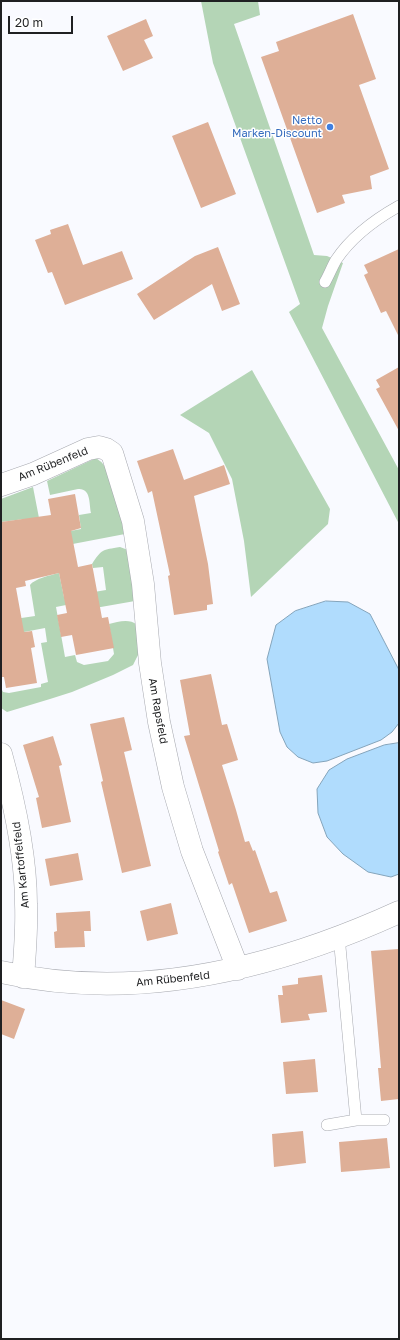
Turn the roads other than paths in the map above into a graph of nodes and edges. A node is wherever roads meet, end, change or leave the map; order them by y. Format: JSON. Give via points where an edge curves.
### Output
{"nodes":[{"id":1,"x":399,"y":206,"type":"edge"},
{"id":2,"x":325,"y":282,"type":"dead end"},
{"id":3,"x":106,"y":449,"type":"joint"},
{"id":4,"x":1,"y":485,"type":"edge"},
{"id":5,"x":1,"y":754,"type":"edge"},
{"id":6,"x":399,"y":912,"type":"edge"},
{"id":7,"x":339,"y":936,"type":"junction"},
{"id":8,"x":238,"y":969,"type":"junction"},
{"id":9,"x":1,"y":972,"type":"edge"},
{"id":10,"x":23,"y":977,"type":"junction"},
{"id":11,"x":356,"y":1120,"type":"junction"},
{"id":12,"x":384,"y":1120,"type":"dead end"},
{"id":13,"x":327,"y":1125,"type":"dead end"}],
"edges":[{"from":1,"to":2,"type":"lane","via":[[370,224],[351,240],[335,261]]},
{"from":3,"to":4,"type":"street","name":"Am Rübenfeld","via":[[88,449],[33,474]]},
{"from":3,"to":8,"type":"street","name":"Am Rapsfeld","via":[[112,453],[115,461],[132,521],[143,584],[150,663],[159,722],[173,787],[192,851]]},
{"from":5,"to":10,"type":"street","name":"Am Kartoffelfeld","via":[[11,790],[21,846],[26,903]]},
{"from":6,"to":7,"type":"street","name":"Am Rübenfeld"},
{"from":7,"to":8,"type":"street","name":"Am Rübenfeld"},
{"from":7,"to":11,"type":"lane"},
{"from":8,"to":10,"type":"street","name":"Am Rübenfeld","via":[[179,980],[114,984],[78,984]]},
{"from":9,"to":10,"type":"street","name":"Am Rübenfeld"},
{"from":11,"to":12,"type":"lane"},
{"from":11,"to":13,"type":"lane"}]}
